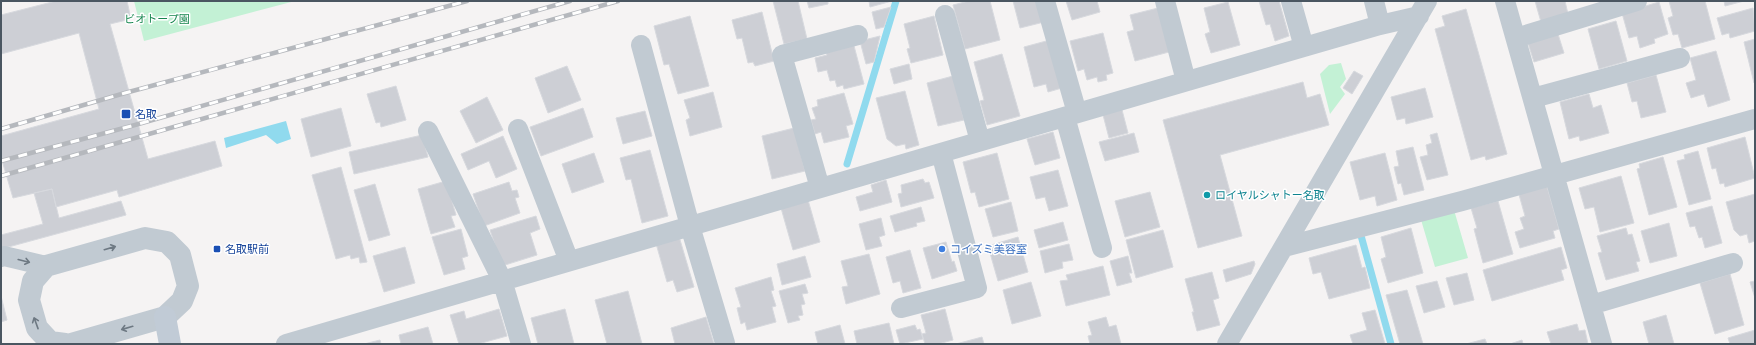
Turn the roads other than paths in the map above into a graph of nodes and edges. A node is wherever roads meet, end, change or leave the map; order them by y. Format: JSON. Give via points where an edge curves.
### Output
{"nodes":[{"id":1,"x":1046,"y":1,"type":"edge"},
{"id":2,"x":1165,"y":1,"type":"edge"},
{"id":3,"x":1291,"y":1,"type":"edge"},
{"id":4,"x":1374,"y":1,"type":"edge"},
{"id":5,"x":1505,"y":1,"type":"edge"},
{"id":6,"x":1637,"y":1,"type":"edge"},
{"id":7,"x":1423,"y":9,"type":"edge"},
{"id":8,"x":945,"y":15,"type":"dead end"},
{"id":9,"x":1380,"y":25,"type":"junction"},
{"id":10,"x":858,"y":35,"type":"dead end"},
{"id":11,"x":1516,"y":38,"type":"junction"},
{"id":12,"x":641,"y":45,"type":"dead end"},
{"id":13,"x":1304,"y":47,"type":"junction"},
{"id":14,"x":1680,"y":58,"type":"dead end"},
{"id":15,"x":1186,"y":81,"type":"junction"},
{"id":16,"x":1533,"y":98,"type":"junction"},
{"id":17,"x":1071,"y":115,"type":"junction"},
{"id":18,"x":1755,"y":119,"type":"edge"},
{"id":19,"x":518,"y":129,"type":"dead end"},
{"id":20,"x":428,"y":130,"type":"dead end"},
{"id":21,"x":980,"y":141,"type":"junction"},
{"id":22,"x":941,"y":153,"type":"junction"},
{"id":23,"x":1554,"y":174,"type":"junction"},
{"id":24,"x":820,"y":188,"type":"junction"},
{"id":25,"x":690,"y":226,"type":"junction"},
{"id":26,"x":1284,"y":247,"type":"junction"},
{"id":27,"x":1102,"y":248,"type":"dead end"},
{"id":28,"x":1,"y":257,"type":"edge"},
{"id":29,"x":570,"y":261,"type":"junction"},
{"id":30,"x":1733,"y":263,"type":"dead end"},
{"id":31,"x":46,"y":266,"type":"junction"},
{"id":32,"x":502,"y":280,"type":"junction"},
{"id":33,"x":1591,"y":305,"type":"junction"},
{"id":34,"x":901,"y":308,"type":"dead end"},
{"id":35,"x":165,"y":317,"type":"junction"},
{"id":36,"x":725,"y":343,"type":"dead end"},
{"id":37,"x":65,"y":344,"type":"edge"},
{"id":38,"x":71,"y":344,"type":"edge"},
{"id":39,"x":170,"y":344,"type":"edge"},
{"id":40,"x":286,"y":344,"type":"edge"},
{"id":41,"x":521,"y":344,"type":"edge"},
{"id":42,"x":1228,"y":344,"type":"edge"},
{"id":43,"x":1602,"y":344,"type":"edge"}],
"edges":[{"from":1,"to":17,"type":"street"},
{"from":2,"to":15,"type":"street"},
{"from":3,"to":13,"type":"street"},
{"from":4,"to":9,"type":"street"},
{"from":5,"to":11,"type":"street"},
{"from":6,"to":11,"type":"street"},
{"from":7,"to":9,"type":"street"},
{"from":7,"to":26,"type":"street"},
{"from":8,"to":21,"type":"street"},
{"from":9,"to":13,"type":"street"},
{"from":10,"to":24,"type":"street","via":[[782,54]]},
{"from":11,"to":16,"type":"street"},
{"from":12,"to":25,"type":"street"},
{"from":13,"to":15,"type":"street"},
{"from":14,"to":16,"type":"street"},
{"from":15,"to":17,"type":"street"},
{"from":16,"to":23,"type":"street"},
{"from":17,"to":21,"type":"street"},
{"from":17,"to":27,"type":"street"},
{"from":18,"to":23,"type":"street"},
{"from":19,"to":29,"type":"street"},
{"from":20,"to":32,"type":"street"},
{"from":21,"to":22,"type":"street"},
{"from":22,"to":24,"type":"street"},
{"from":22,"to":34,"type":"street","via":[[977,288]]},
{"from":23,"to":26,"type":"street","via":[[1462,201]]},
{"from":23,"to":33,"type":"street"},
{"from":24,"to":25,"type":"street"},
{"from":25,"to":29,"type":"street"},
{"from":25,"to":36,"type":"street"},
{"from":26,"to":42,"type":"street"},
{"from":28,"to":31,"type":"street","one_way":true},
{"from":29,"to":32,"type":"street"},
{"from":30,"to":33,"type":"street"},
{"from":31,"to":35,"type":"street","one_way":true,"via":[[145,238],[167,242],[180,255],[188,286],[182,301]]},
{"from":37,"to":31,"type":"street","one_way":true,"via":[[50,342],[37,328],[29,300],[33,281]]},
{"from":32,"to":40,"type":"street"},
{"from":32,"to":41,"type":"street"},
{"from":33,"to":43,"type":"street"},
{"from":35,"to":38,"type":"street","one_way":true},
{"from":35,"to":39,"type":"main road"}]}
